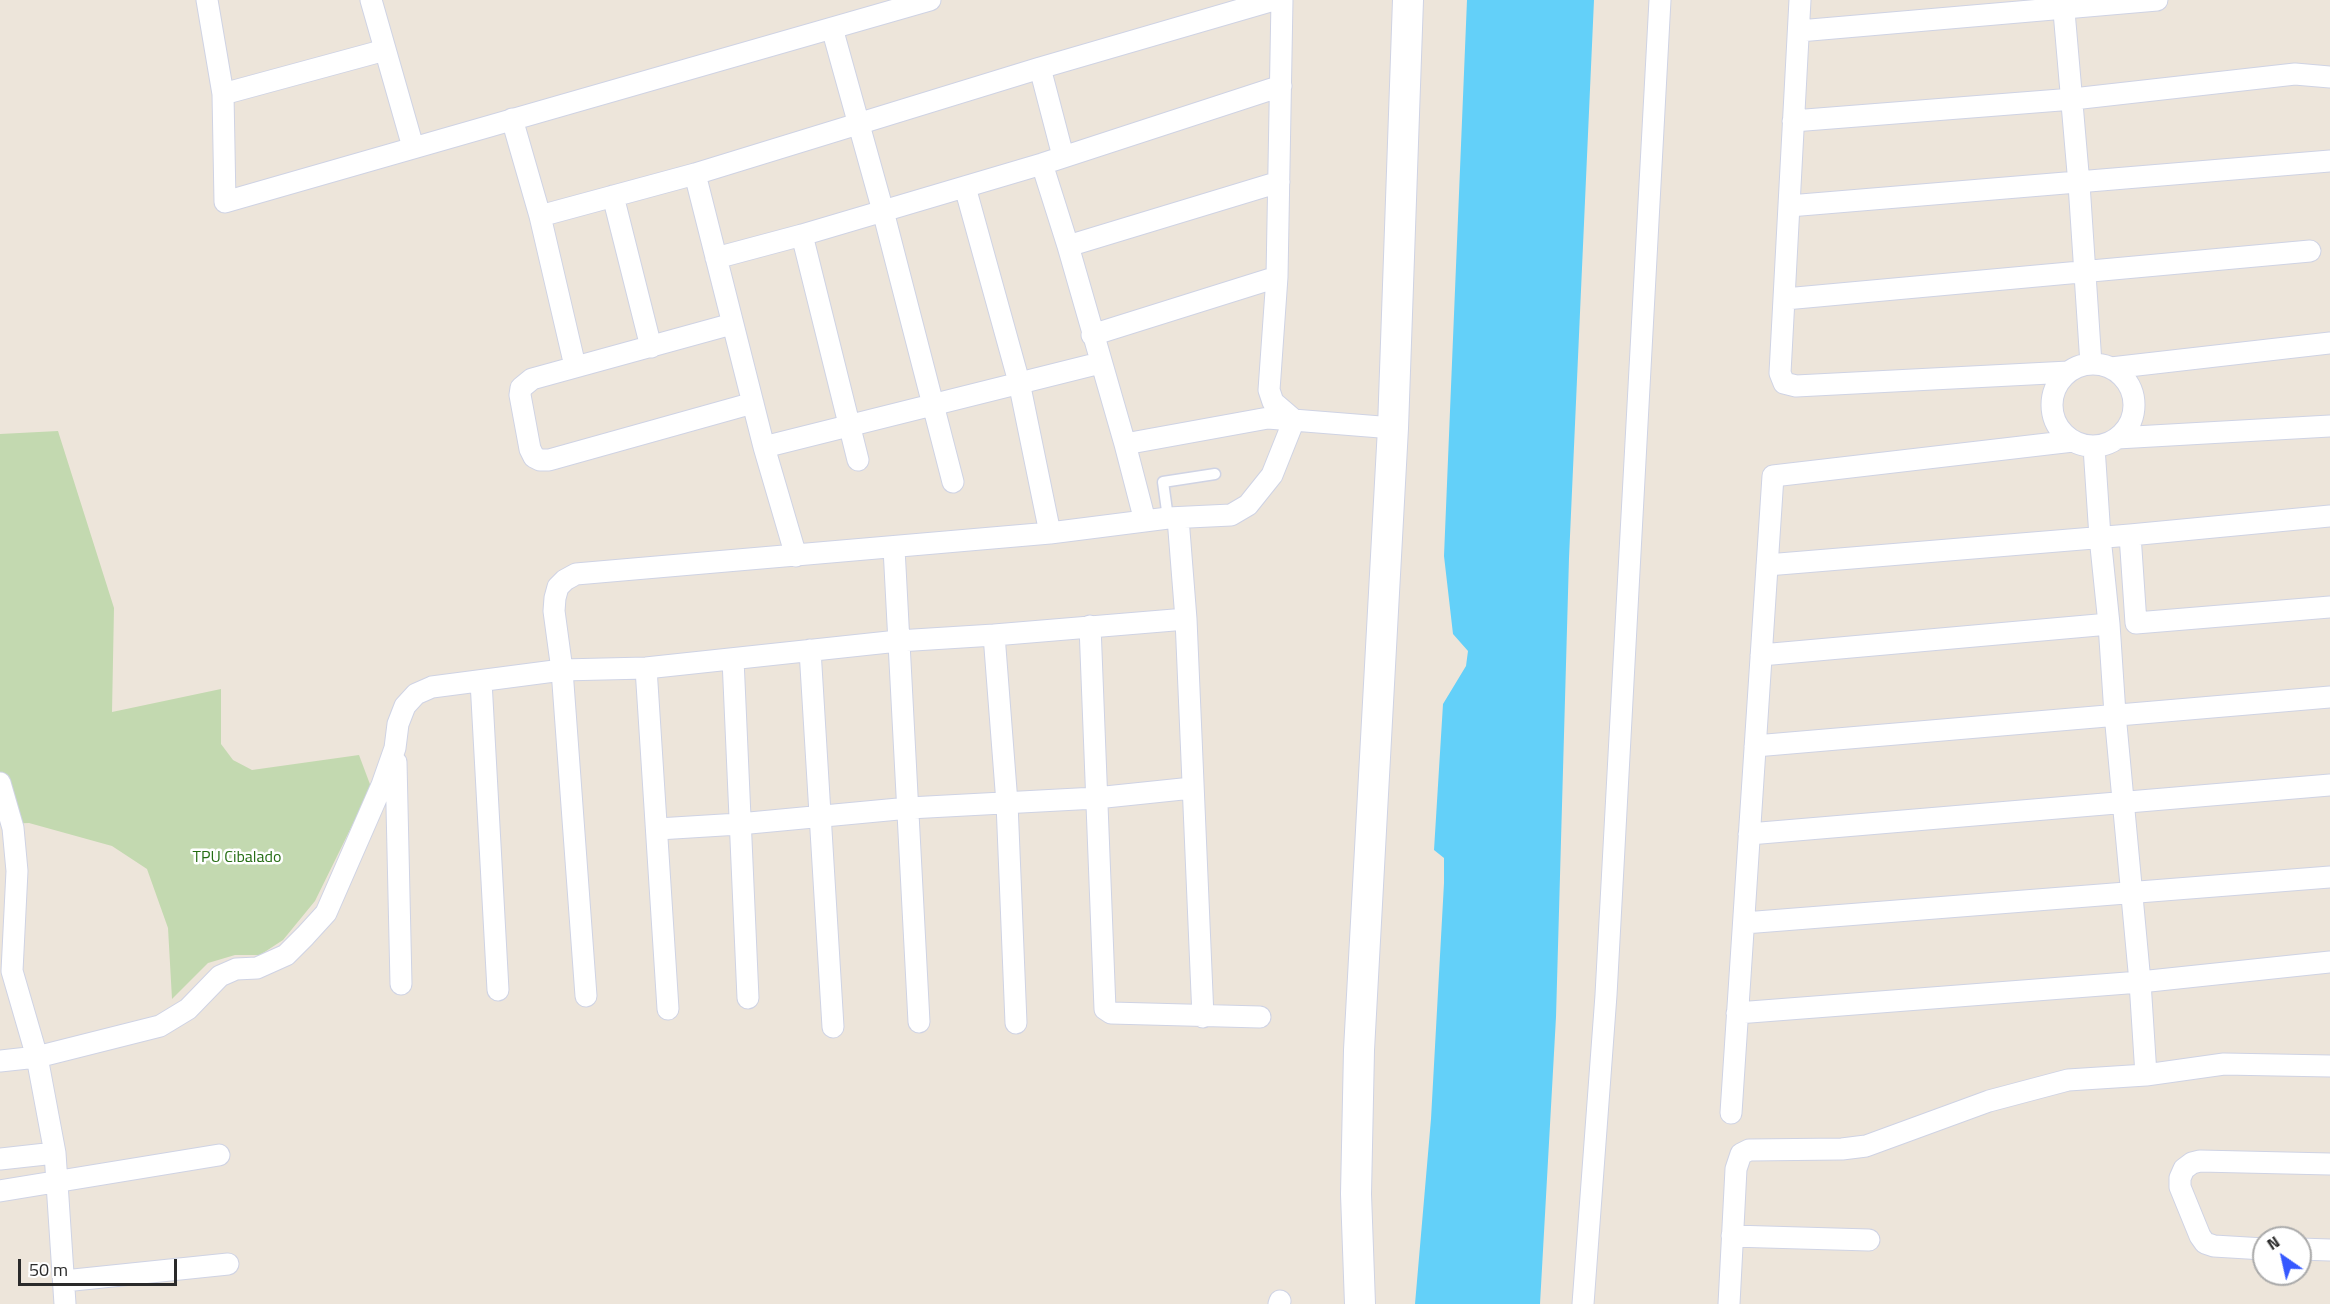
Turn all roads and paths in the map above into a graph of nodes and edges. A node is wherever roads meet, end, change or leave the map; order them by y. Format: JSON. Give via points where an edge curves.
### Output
{"nodes":[{"id":1,"x":207,"y":0,"type":"edge"},
{"id":2,"x":371,"y":0,"type":"edge"},
{"id":3,"x":930,"y":0,"type":"edge"},
{"id":4,"x":1274,"y":0,"type":"edge"},
{"id":5,"x":1282,"y":0,"type":"edge"},
{"id":6,"x":1408,"y":0,"type":"edge"},
{"id":7,"x":1660,"y":0,"type":"edge"},
{"id":8,"x":1800,"y":0,"type":"edge"},
{"id":9,"x":2157,"y":0,"type":"edge"},
{"id":10,"x":2064,"y":4,"type":"edge"},
{"id":11,"x":832,"y":28,"type":"junction"},
{"id":12,"x":1799,"y":31,"type":"junction"},
{"id":13,"x":385,"y":50,"type":"junction"},
{"id":14,"x":1040,"y":68,"type":"junction"},
{"id":15,"x":2330,"y":77,"type":"edge"},
{"id":16,"x":1281,"y":86,"type":"junction"},
{"id":17,"x":223,"y":94,"type":"junction"},
{"id":18,"x":2073,"y":99,"type":"junction"},
{"id":19,"x":512,"y":119,"type":"junction"},
{"id":20,"x":1793,"y":121,"type":"junction"},
{"id":21,"x":858,"y":123,"type":"junction"},
{"id":22,"x":413,"y":147,"type":"junction"},
{"id":23,"x":1063,"y":156,"type":"junction"},
{"id":24,"x":2330,"y":161,"type":"edge"},
{"id":25,"x":1042,"y":164,"type":"junction"},
{"id":26,"x":695,"y":174,"type":"junction"},
{"id":27,"x":1279,"y":182,"type":"junction"},
{"id":28,"x":2079,"y":184,"type":"junction"},
{"id":29,"x":965,"y":187,"type":"junction"},
{"id":30,"x":613,"y":196,"type":"junction"},
{"id":31,"x":1789,"y":206,"type":"junction"},
{"id":32,"x":883,"y":211,"type":"junction"},
{"id":33,"x":540,"y":216,"type":"junction"},
{"id":34,"x":802,"y":235,"type":"junction"},
{"id":35,"x":1068,"y":246,"type":"junction"},
{"id":36,"x":2310,"y":251,"type":"dead end"},
{"id":37,"x":716,"y":258,"type":"junction"},
{"id":38,"x":2084,"y":273,"type":"junction"},
{"id":39,"x":1277,"y":277,"type":"junction"},
{"id":40,"x":1785,"y":300,"type":"junction"},
{"id":41,"x":732,"y":324,"type":"junction"},
{"id":42,"x":1092,"y":334,"type":"junction"},
{"id":43,"x":2330,"y":344,"type":"edge"},
{"id":44,"x":651,"y":347,"type":"junction"},
{"id":45,"x":1100,"y":363,"type":"junction"},
{"id":46,"x":575,"y":366,"type":"junction"},
{"id":47,"x":2101,"y":366,"type":"junction"},
{"id":48,"x":2069,"y":372,"type":"junction"},
{"id":49,"x":1019,"y":382,"type":"junction"},
{"id":50,"x":753,"y":403,"type":"junction"},
{"id":51,"x":933,"y":404,"type":"junction"},
{"id":52,"x":1294,"y":420,"type":"junction"},
{"id":53,"x":849,"y":426,"type":"junction"},
{"id":54,"x":2330,"y":426,"type":"edge"},
{"id":55,"x":1393,"y":428,"type":"junction"},
{"id":56,"x":2118,"y":438,"type":"junction"},
{"id":57,"x":2073,"y":441,"type":"junction"},
{"id":58,"x":1125,"y":444,"type":"junction"},
{"id":59,"x":764,"y":447,"type":"junction"},
{"id":60,"x":2094,"y":447,"type":"junction"},
{"id":61,"x":858,"y":460,"type":"dead end"},
{"id":62,"x":1215,"y":474,"type":"dead end"},
{"id":63,"x":952,"y":482,"type":"dead end"},
{"id":64,"x":2330,"y":516,"type":"edge"},
{"id":65,"x":1173,"y":518,"type":"junction"},
{"id":66,"x":1145,"y":521,"type":"junction"},
{"id":67,"x":1050,"y":533,"type":"junction"},
{"id":68,"x":2130,"y":535,"type":"junction"},
{"id":69,"x":2100,"y":537,"type":"junction"},
{"id":70,"x":894,"y":548,"type":"junction"},
{"id":71,"x":796,"y":556,"type":"junction"},
{"id":72,"x":1767,"y":565,"type":"junction"},
{"id":73,"x":2330,"y":607,"type":"edge"},
{"id":74,"x":1186,"y":619,"type":"junction"},
{"id":75,"x":2109,"y":624,"type":"junction"},
{"id":76,"x":1090,"y":626,"type":"junction"},
{"id":77,"x":994,"y":635,"type":"junction"},
{"id":78,"x":898,"y":641,"type":"junction"},
{"id":79,"x":810,"y":650,"type":"junction"},
{"id":80,"x":1761,"y":655,"type":"junction"},
{"id":81,"x":733,"y":659,"type":"junction"},
{"id":82,"x":646,"y":668,"type":"junction"},
{"id":83,"x":562,"y":670,"type":"junction"},
{"id":84,"x":481,"y":681,"type":"junction"},
{"id":85,"x":2330,"y":697,"type":"edge"},
{"id":86,"x":2115,"y":714,"type":"junction"},
{"id":87,"x":1755,"y":746,"type":"junction"},
{"id":88,"x":395,"y":748,"type":"junction"},
{"id":89,"x":0,"y":783,"type":"edge"},
{"id":90,"x":2330,"y":784,"type":"edge"},
{"id":91,"x":1192,"y":788,"type":"junction"},
{"id":92,"x":1096,"y":798,"type":"junction"},
{"id":93,"x":2124,"y":802,"type":"junction"},
{"id":94,"x":1007,"y":803,"type":"junction"},
{"id":95,"x":909,"y":808,"type":"junction"},
{"id":96,"x":821,"y":817,"type":"junction"},
{"id":97,"x":739,"y":824,"type":"junction"},
{"id":98,"x":658,"y":829,"type":"junction"},
{"id":99,"x":1749,"y":834,"type":"junction"},
{"id":100,"x":8,"y":872,"type":"edge"},
{"id":101,"x":2330,"y":877,"type":"edge"},
{"id":102,"x":2133,"y":894,"type":"junction"},
{"id":103,"x":1744,"y":923,"type":"junction"},
{"id":104,"x":2330,"y":962,"type":"edge"},
{"id":105,"x":6,"y":971,"type":"edge"},
{"id":106,"x":2140,"y":982,"type":"junction"},
{"id":107,"x":401,"y":984,"type":"dead end"},
{"id":108,"x":498,"y":990,"type":"dead end"},
{"id":109,"x":586,"y":996,"type":"dead end"},
{"id":110,"x":748,"y":998,"type":"dead end"},
{"id":111,"x":668,"y":1009,"type":"dead end"},
{"id":112,"x":1737,"y":1013,"type":"junction"},
{"id":113,"x":1203,"y":1017,"type":"junction"},
{"id":114,"x":1260,"y":1017,"type":"dead end"},
{"id":115,"x":920,"y":1022,"type":"dead end"},
{"id":116,"x":1016,"y":1023,"type":"dead end"},
{"id":117,"x":833,"y":1026,"type":"dead end"},
{"id":118,"x":37,"y":1057,"type":"junction"},
{"id":119,"x":0,"y":1061,"type":"edge"},
{"id":120,"x":2330,"y":1066,"type":"edge"},
{"id":121,"x":2146,"y":1075,"type":"junction"},
{"id":122,"x":1731,"y":1113,"type":"dead end"},
{"id":123,"x":55,"y":1153,"type":"junction"},
{"id":124,"x":219,"y":1155,"type":"dead end"},
{"id":125,"x":0,"y":1159,"type":"edge"},
{"id":126,"x":2330,"y":1164,"type":"edge"},
{"id":127,"x":57,"y":1180,"type":"junction"},
{"id":128,"x":0,"y":1191,"type":"edge"},
{"id":129,"x":1732,"y":1236,"type":"junction"},
{"id":130,"x":1869,"y":1240,"type":"dead end"},
{"id":131,"x":2252,"y":1248,"type":"edge"},
{"id":132,"x":2312,"y":1250,"type":"edge"},
{"id":133,"x":2330,"y":1250,"type":"edge"},
{"id":134,"x":228,"y":1264,"type":"dead end"},
{"id":135,"x":64,"y":1281,"type":"junction"},
{"id":136,"x":66,"y":1304,"type":"edge"},
{"id":137,"x":1360,"y":1304,"type":"edge"},
{"id":138,"x":1582,"y":1304,"type":"edge"},
{"id":139,"x":1729,"y":1304,"type":"edge"}],
"edges":[{"from":1,"to":17,"type":"street"},
{"from":2,"to":13,"type":"street"},
{"from":3,"to":11,"type":"street"},
{"from":4,"to":14,"type":"street"},
{"from":5,"to":16,"type":"street"},
{"from":6,"to":55,"type":"street"},
{"from":7,"to":138,"type":"street","via":[[1606,995]]},
{"from":8,"to":12,"type":"street"},
{"from":9,"to":10,"type":"street"},
{"from":10,"to":12,"type":"street"},
{"from":10,"to":18,"type":"street"},
{"from":11,"to":19,"type":"street"},
{"from":11,"to":21,"type":"street"},
{"from":12,"to":20,"type":"street"},
{"from":13,"to":17,"type":"street"},
{"from":13,"to":22,"type":"street"},
{"from":14,"to":21,"type":"street"},
{"from":14,"to":23,"type":"street"},
{"from":15,"to":18,"type":"street","via":[[2295,74]]},
{"from":16,"to":23,"type":"street"},
{"from":16,"to":27,"type":"street"},
{"from":17,"to":22,"type":"street","via":[[225,202]]},
{"from":18,"to":20,"type":"street"},
{"from":18,"to":28,"type":"street"},
{"from":19,"to":22,"type":"street"},
{"from":19,"to":33,"type":"street"},
{"from":20,"to":31,"type":"street"},
{"from":21,"to":26,"type":"street"},
{"from":21,"to":32,"type":"street"},
{"from":23,"to":25,"type":"street"},
{"from":24,"to":28,"type":"street"},
{"from":25,"to":29,"type":"street"},
{"from":25,"to":35,"type":"street"},
{"from":26,"to":30,"type":"street"},
{"from":26,"to":37,"type":"street"},
{"from":27,"to":35,"type":"street"},
{"from":27,"to":39,"type":"street"},
{"from":28,"to":31,"type":"street"},
{"from":28,"to":38,"type":"street"},
{"from":29,"to":32,"type":"street"},
{"from":29,"to":49,"type":"street"},
{"from":30,"to":33,"type":"street"},
{"from":30,"to":44,"type":"street"},
{"from":31,"to":40,"type":"street"},
{"from":32,"to":34,"type":"street"},
{"from":32,"to":51,"type":"street"},
{"from":33,"to":46,"type":"street"},
{"from":34,"to":37,"type":"street"},
{"from":34,"to":53,"type":"street"},
{"from":35,"to":42,"type":"street"},
{"from":36,"to":38,"type":"street"},
{"from":37,"to":41,"type":"street"},
{"from":38,"to":40,"type":"street"},
{"from":38,"to":47,"type":"street"},
{"from":39,"to":42,"type":"street"},
{"from":39,"to":52,"type":"street","via":[[1269,390],[1273,402]]},
{"from":40,"to":48,"type":"street","via":[[1780,373],[1789,385]]},
{"from":41,"to":44,"type":"street"},
{"from":41,"to":50,"type":"street"},
{"from":42,"to":45,"type":"street"},
{"from":43,"to":47,"type":"street"},
{"from":44,"to":46,"type":"street"},
{"from":45,"to":49,"type":"street"},
{"from":45,"to":58,"type":"street"},
{"from":46,"to":50,"type":"street","via":[[532,379],[521,388],[530,449],[540,460]]},
{"from":47,"to":48,"type":"street"},
{"from":47,"to":56,"type":"street","via":[[2124,378],[2133,393],[2134,410],[2129,426]]},
{"from":48,"to":57,"type":"street","via":[[2053,394],[2052,408],[2062,433]]},
{"from":49,"to":51,"type":"street"},
{"from":49,"to":67,"type":"street"},
{"from":50,"to":59,"type":"street"},
{"from":51,"to":53,"type":"street"},
{"from":51,"to":63,"type":"street"},
{"from":52,"to":55,"type":"street"},
{"from":52,"to":58,"type":"street","via":[[1244,421]]},
{"from":52,"to":65,"type":"street","via":[[1272,476],[1248,505],[1231,515]]},
{"from":53,"to":59,"type":"street"},
{"from":53,"to":61,"type":"street"},
{"from":54,"to":56,"type":"street"},
{"from":55,"to":137,"type":"street","via":[[1359,1060],[1356,1194]]},
{"from":56,"to":60,"type":"street"},
{"from":57,"to":60,"type":"street"},
{"from":57,"to":72,"type":"street","via":[[1773,476]]},
{"from":58,"to":66,"type":"street"},
{"from":59,"to":71,"type":"street"},
{"from":60,"to":69,"type":"street"},
{"from":62,"to":65,"type":"lane","via":[[1163,482]]},
{"from":64,"to":68,"type":"street"},
{"from":65,"to":66,"type":"street"},
{"from":65,"to":74,"type":"street"},
{"from":66,"to":67,"type":"street"},
{"from":67,"to":70,"type":"street"},
{"from":68,"to":69,"type":"street"},
{"from":68,"to":73,"type":"street","via":[[2136,623]]},
{"from":69,"to":72,"type":"street"},
{"from":69,"to":75,"type":"street"},
{"from":70,"to":71,"type":"street"},
{"from":70,"to":78,"type":"street"},
{"from":71,"to":83,"type":"street","via":[[576,574],[564,580],[555,598]]},
{"from":72,"to":80,"type":"street"},
{"from":74,"to":76,"type":"street"},
{"from":74,"to":91,"type":"street"},
{"from":75,"to":80,"type":"street"},
{"from":75,"to":86,"type":"street"},
{"from":76,"to":77,"type":"street"},
{"from":76,"to":92,"type":"street"},
{"from":77,"to":78,"type":"street"},
{"from":77,"to":94,"type":"street"},
{"from":78,"to":79,"type":"street"},
{"from":78,"to":95,"type":"street"},
{"from":79,"to":81,"type":"street"},
{"from":79,"to":96,"type":"street"},
{"from":80,"to":87,"type":"street"},
{"from":81,"to":82,"type":"street"},
{"from":81,"to":97,"type":"street"},
{"from":82,"to":83,"type":"street"},
{"from":82,"to":98,"type":"street"},
{"from":83,"to":84,"type":"street"},
{"from":83,"to":109,"type":"street"},
{"from":84,"to":88,"type":"street","via":[[432,687],[416,694],[405,706],[398,723]]},
{"from":84,"to":108,"type":"street"},
{"from":85,"to":86,"type":"street"},
{"from":86,"to":87,"type":"street"},
{"from":86,"to":93,"type":"street"},
{"from":87,"to":99,"type":"street"},
{"from":88,"to":107,"type":"street"},
{"from":88,"to":118,"type":"street","via":[[326,913],[286,955],[258,968],[236,969],[220,976],[188,1009],[160,1026]]},
{"from":89,"to":100,"type":"street","via":[[13,828]]},
{"from":90,"to":93,"type":"street"},
{"from":91,"to":92,"type":"street"},
{"from":91,"to":113,"type":"street"},
{"from":92,"to":94,"type":"street"},
{"from":92,"to":113,"type":"street","via":[[1106,1009],[1111,1013]]},
{"from":93,"to":99,"type":"street"},
{"from":93,"to":102,"type":"street"},
{"from":94,"to":95,"type":"street"},
{"from":94,"to":116,"type":"street"},
{"from":95,"to":96,"type":"street"},
{"from":95,"to":115,"type":"street"},
{"from":96,"to":97,"type":"street"},
{"from":96,"to":117,"type":"street"},
{"from":97,"to":98,"type":"street"},
{"from":97,"to":110,"type":"street"},
{"from":98,"to":111,"type":"street"},
{"from":99,"to":103,"type":"street"},
{"from":100,"to":105,"type":"street"},
{"from":101,"to":102,"type":"street"},
{"from":102,"to":103,"type":"street"},
{"from":102,"to":106,"type":"street"},
{"from":103,"to":112,"type":"street"},
{"from":104,"to":106,"type":"street"},
{"from":105,"to":118,"type":"street"},
{"from":106,"to":112,"type":"street"},
{"from":106,"to":121,"type":"street"},
{"from":112,"to":122,"type":"street"},
{"from":113,"to":114,"type":"street"},
{"from":118,"to":119,"type":"street"},
{"from":118,"to":123,"type":"street"},
{"from":120,"to":121,"type":"street","via":[[2224,1064]]},
{"from":121,"to":129,"type":"street","via":[[2068,1080],[2017,1092],[1855,1149],[1749,1150],[1737,1161]]},
{"from":123,"to":125,"type":"street"},
{"from":123,"to":127,"type":"street"},
{"from":124,"to":127,"type":"street"},
{"from":126,"to":131,"type":"street","via":[[2200,1161],[2184,1169],[2180,1187],[2205,1243]]},
{"from":127,"to":128,"type":"street"},
{"from":127,"to":135,"type":"street"},
{"from":129,"to":130,"type":"street"},
{"from":129,"to":139,"type":"street"},
{"from":132,"to":133,"type":"street"},
{"from":134,"to":135,"type":"street"},
{"from":135,"to":136,"type":"street"}]}
